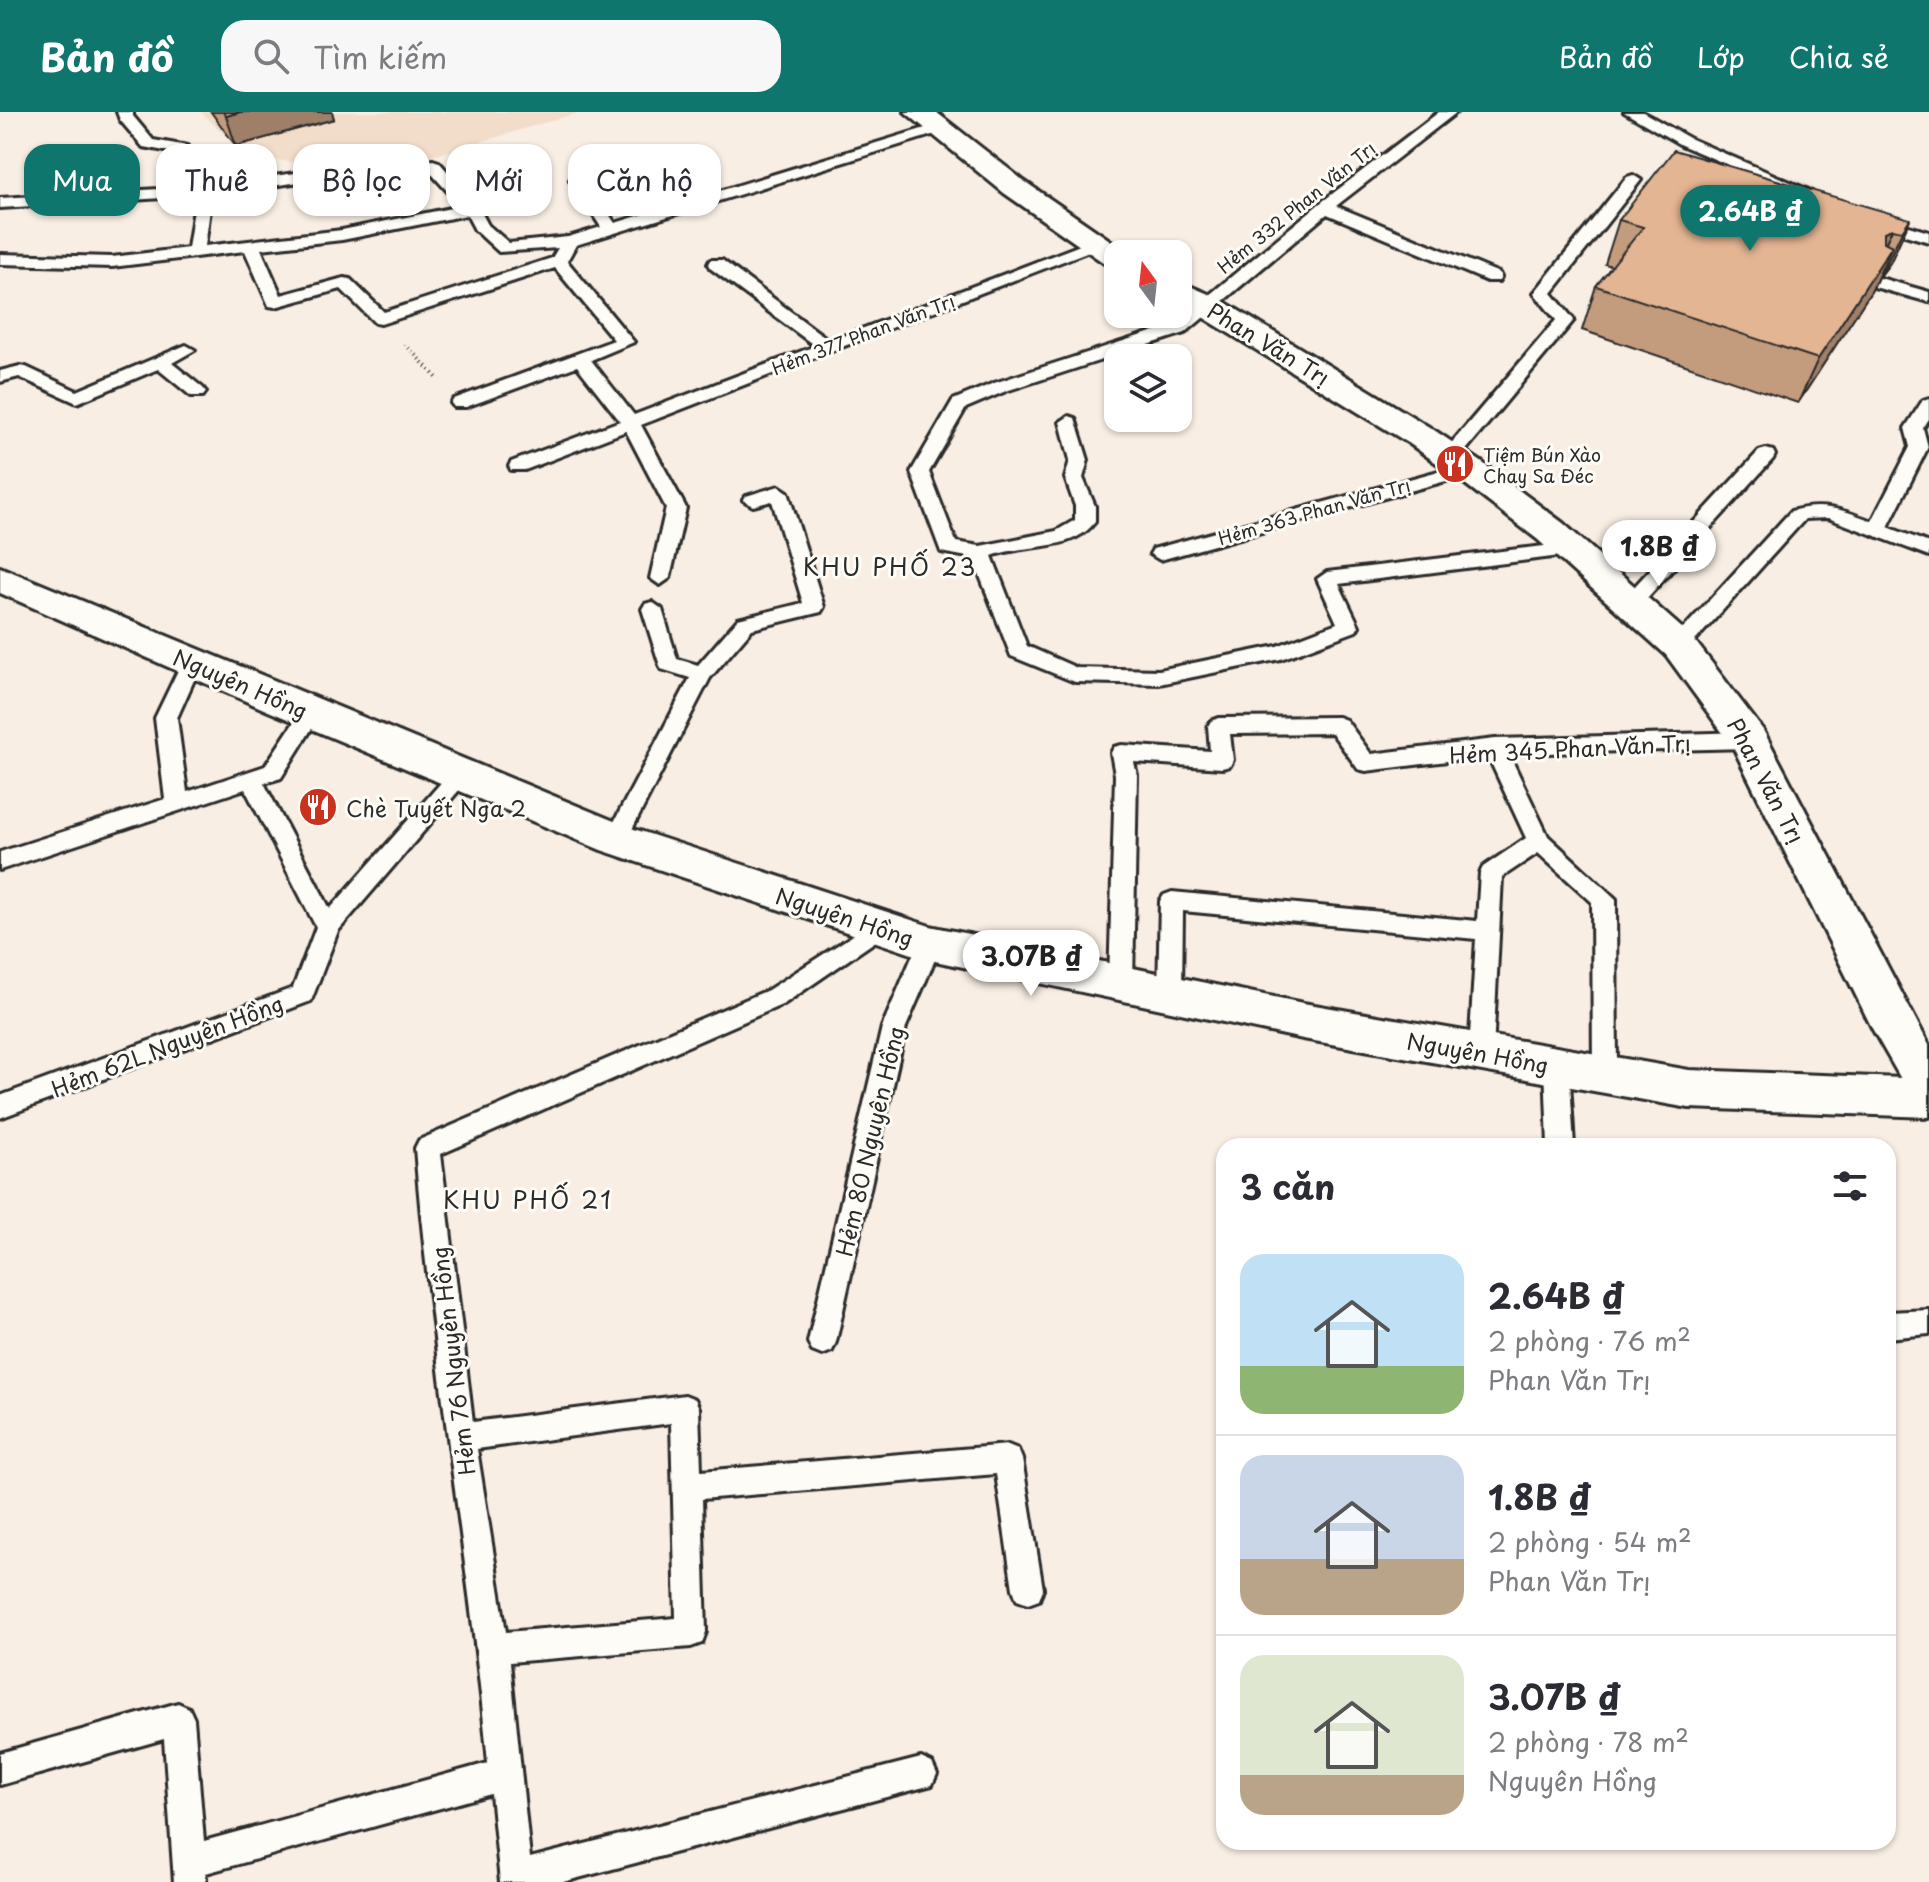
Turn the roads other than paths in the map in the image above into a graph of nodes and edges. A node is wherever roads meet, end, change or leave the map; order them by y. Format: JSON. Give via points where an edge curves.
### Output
{"nodes":[{"id":1,"x":125,"y":112,"type":"edge"},
{"id":2,"x":1449,"y":112,"type":"edge"},
{"id":3,"x":1632,"y":112,"type":"edge"},
{"id":4,"x":930,"y":120,"type":"edge"},
{"id":5,"x":156,"y":145,"type":"edge"},
{"id":6,"x":446,"y":180,"type":"edge"},
{"id":7,"x":1633,"y":180,"type":"dead end"},
{"id":8,"x":277,"y":181,"type":"edge"},
{"id":9,"x":156,"y":194,"type":"edge"},
{"id":10,"x":1813,"y":195,"type":"edge"},
{"id":11,"x":0,"y":203,"type":"edge"},
{"id":12,"x":1325,"y":207,"type":"junction"},
{"id":13,"x":1855,"y":213,"type":"edge"},
{"id":14,"x":446,"y":214,"type":"edge"},
{"id":15,"x":201,"y":216,"type":"edge"},
{"id":16,"x":476,"y":216,"type":"edge"},
{"id":17,"x":602,"y":216,"type":"edge"},
{"id":18,"x":611,"y":230,"type":"junction"},
{"id":19,"x":1929,"y":237,"type":"edge"},
{"id":20,"x":570,"y":242,"type":"junction"},
{"id":21,"x":251,"y":245,"type":"junction"},
{"id":22,"x":1104,"y":250,"type":"edge"},
{"id":23,"x":196,"y":252,"type":"junction"},
{"id":24,"x":1104,"y":253,"type":"edge"},
{"id":25,"x":0,"y":259,"type":"edge"},
{"id":26,"x":558,"y":261,"type":"junction"},
{"id":27,"x":716,"y":264,"type":"dead end"},
{"id":28,"x":1493,"y":277,"type":"dead end"},
{"id":29,"x":1873,"y":281,"type":"edge"},
{"id":30,"x":1929,"y":297,"type":"edge"},
{"id":31,"x":1193,"y":298,"type":"edge"},
{"id":32,"x":827,"y":347,"type":"junction"},
{"id":33,"x":186,"y":350,"type":"dead end"},
{"id":34,"x":581,"y":359,"type":"junction"},
{"id":35,"x":160,"y":362,"type":"junction"},
{"id":36,"x":0,"y":377,"type":"edge"},
{"id":37,"x":197,"y":392,"type":"dead end"},
{"id":38,"x":460,"y":403,"type":"dead end"},
{"id":39,"x":1929,"y":404,"type":"edge"},
{"id":40,"x":1069,"y":422,"type":"dead end"},
{"id":41,"x":631,"y":423,"type":"junction"},
{"id":42,"x":1766,"y":455,"type":"dead end"},
{"id":43,"x":1459,"y":463,"type":"junction"},
{"id":44,"x":518,"y":466,"type":"dead end"},
{"id":45,"x":753,"y":500,"type":"dead end"},
{"id":46,"x":1878,"y":529,"type":"junction"},
{"id":47,"x":1569,"y":549,"type":"junction"},
{"id":48,"x":1929,"y":550,"type":"edge"},
{"id":49,"x":981,"y":553,"type":"junction"},
{"id":50,"x":1160,"y":554,"type":"dead end"},
{"id":51,"x":660,"y":578,"type":"dead end"},
{"id":52,"x":0,"y":579,"type":"edge"},
{"id":53,"x":1630,"y":604,"type":"junction"},
{"id":54,"x":652,"y":609,"type":"dead end"},
{"id":55,"x":1679,"y":646,"type":"junction"},
{"id":56,"x":192,"y":662,"type":"junction"},
{"id":57,"x":702,"y":674,"type":"junction"},
{"id":58,"x":311,"y":712,"type":"junction"},
{"id":59,"x":1749,"y":740,"type":"junction"},
{"id":60,"x":1495,"y":747,"type":"junction"},
{"id":61,"x":461,"y":775,"type":"junction"},
{"id":62,"x":250,"y":778,"type":"junction"},
{"id":63,"x":177,"y":803,"type":"junction"},
{"id":64,"x":616,"y":839,"type":"junction"},
{"id":65,"x":1539,"y":841,"type":"junction"},
{"id":66,"x":0,"y":861,"type":"edge"},
{"id":67,"x":328,"y":927,"type":"junction"},
{"id":68,"x":878,"y":928,"type":"junction"},
{"id":69,"x":1488,"y":931,"type":"junction"},
{"id":70,"x":930,"y":943,"type":"junction"},
{"id":71,"x":1121,"y":983,"type":"junction"},
{"id":72,"x":1170,"y":993,"type":"junction"},
{"id":73,"x":1481,"y":1052,"type":"junction"},
{"id":74,"x":1557,"y":1066,"type":"junction"},
{"id":75,"x":1605,"y":1074,"type":"junction"},
{"id":76,"x":1926,"y":1080,"type":"edge"},
{"id":77,"x":0,"y":1107,"type":"edge"},
{"id":78,"x":1561,"y":1138,"type":"edge"},
{"id":79,"x":1929,"y":1322,"type":"edge"},
{"id":80,"x":1896,"y":1324,"type":"edge"},
{"id":81,"x":822,"y":1342,"type":"dead end"},
{"id":82,"x":461,"y":1437,"type":"junction"},
{"id":83,"x":687,"y":1486,"type":"junction"},
{"id":84,"x":1028,"y":1589,"type":"dead end"},
{"id":85,"x":493,"y":1648,"type":"junction"},
{"id":86,"x":0,"y":1769,"type":"edge"},
{"id":87,"x":505,"y":1774,"type":"junction"},
{"id":88,"x":921,"y":1774,"type":"dead end"},
{"id":89,"x":189,"y":1872,"type":"edge"},
{"id":90,"x":516,"y":1880,"type":"edge"}],
"edges":[{"from":1,"to":5,"type":"lane","via":[[148,144]]},
{"from":2,"to":12,"type":"lane","name":"Hẻm 332 Phan Văn Trị"},
{"from":3,"to":10,"type":"lane","via":[[1686,142]]},
{"from":4,"to":18,"type":"lane"},
{"from":4,"to":22,"type":"street"},
{"from":6,"to":8,"type":"lane","via":[[433,165],[326,189],[317,175]]},
{"from":7,"to":43,"type":"lane","via":[[1543,293],[1565,320]]},
{"from":9,"to":11,"type":"lane"},
{"from":12,"to":28,"type":"lane"},
{"from":12,"to":31,"type":"lane","name":"Hẻm 332 Phan Văn Trị"},
{"from":13,"to":19,"type":"lane"},
{"from":14,"to":21,"type":"lane","via":[[342,235]]},
{"from":15,"to":23,"type":"lane"},
{"from":16,"to":20,"type":"lane","via":[[505,248]]},
{"from":17,"to":18,"type":"lane"},
{"from":18,"to":20,"type":"lane"},
{"from":20,"to":26,"type":"lane"},
{"from":21,"to":23,"type":"lane"},
{"from":21,"to":26,"type":"lane","via":[[275,302],[344,283],[381,319]]},
{"from":23,"to":25,"type":"lane","via":[[112,262]]},
{"from":24,"to":32,"type":"lane","name":"Hẻm 377 Phan Văn Trị"},
{"from":26,"to":34,"type":"lane","via":[[625,342]]},
{"from":27,"to":32,"type":"lane"},
{"from":29,"to":30,"type":"lane"},
{"from":31,"to":43,"type":"street","name":"Phan Văn Trị"},
{"from":31,"to":49,"type":"lane","name":"Hẻm 332 Phan Văn Trị","via":[[1179,329],[959,404],[920,472],[948,547]]},
{"from":32,"to":41,"type":"lane","name":"Hẻm 377 Phan Văn Trị"},
{"from":33,"to":35,"type":"lane"},
{"from":34,"to":38,"type":"lane"},
{"from":34,"to":41,"type":"lane"},
{"from":35,"to":36,"type":"lane","via":[[77,398],[20,371]]},
{"from":35,"to":37,"type":"lane"},
{"from":39,"to":46,"type":"lane","via":[[1914,428],[1919,447]]},
{"from":40,"to":49,"type":"lane","via":[[1085,522],[1073,534]]},
{"from":41,"to":44,"type":"lane","name":"Hẻm 377 Phan Văn Trị"},
{"from":41,"to":51,"type":"lane","via":[[676,508]]},
{"from":42,"to":53,"type":"lane","via":[[1739,501]]},
{"from":43,"to":47,"type":"street","name":"Phan Văn Trị"},
{"from":43,"to":50,"type":"lane","name":"Hẻm 363 Phan Văn Trị"},
{"from":45,"to":57,"type":"lane","via":[[779,492],[814,607],[745,624]]},
{"from":46,"to":48,"type":"lane"},
{"from":46,"to":55,"type":"lane","via":[[1830,512],[1798,515]]},
{"from":47,"to":49,"type":"lane","via":[[1327,579],[1349,626],[1281,652],[1159,677],[1075,675],[1018,651]]},
{"from":47,"to":53,"type":"street","name":"Phan Văn Trị"},
{"from":52,"to":56,"type":"street","name":"Nguyên Hồng"},
{"from":53,"to":55,"type":"street","name":"Phan Văn Trị"},
{"from":54,"to":57,"type":"lane","via":[[668,664]]},
{"from":55,"to":59,"type":"street","name":"Phan Văn Trị"},
{"from":56,"to":58,"type":"street","name":"Nguyên Hồng"},
{"from":56,"to":63,"type":"lane","via":[[166,718]]},
{"from":57,"to":64,"type":"lane"},
{"from":58,"to":61,"type":"street","name":"Nguyên Hồng"},
{"from":58,"to":62,"type":"lane","via":[[273,772]]},
{"from":59,"to":60,"type":"lane","name":"Hẻm 345 Phan Văn Trị"},
{"from":59,"to":76,"type":"street","name":"Phan Văn Trị"},
{"from":60,"to":65,"type":"lane"},
{"from":60,"to":71,"type":"lane","name":"Hẻm 345 Phan Văn Trị","via":[[1366,763],[1338,725],[1219,726],[1222,760],[1122,753],[1126,775]]},
{"from":61,"to":64,"type":"street","name":"Nguyên Hồng"},
{"from":61,"to":67,"type":"lane","name":"Hẻm 62L Nguyên Hồng"},
{"from":62,"to":63,"type":"lane"},
{"from":62,"to":67,"type":"lane"},
{"from":63,"to":66,"type":"lane"},
{"from":64,"to":68,"type":"street","name":"Nguyên Hồng"},
{"from":65,"to":69,"type":"lane","via":[[1491,873]]},
{"from":65,"to":75,"type":"lane","via":[[1604,899]]},
{"from":67,"to":77,"type":"lane","name":"Hẻm 62L Nguyên Hồng","via":[[303,994]]},
{"from":68,"to":70,"type":"street","name":"Nguyên Hồng"},
{"from":68,"to":82,"type":"lane","name":"Hẻm 76 Nguyên Hồng","via":[[776,997],[428,1148]]},
{"from":69,"to":72,"type":"lane","via":[[1172,901]]},
{"from":69,"to":73,"type":"lane"},
{"from":70,"to":71,"type":"street","name":"Nguyên Hồng"},
{"from":70,"to":81,"type":"lane","name":"Hẻm 80 Nguyên Hồng","via":[[894,1027]]},
{"from":71,"to":72,"type":"street","name":"Nguyên Hồng"},
{"from":72,"to":73,"type":"street","name":"Nguyên Hồng"},
{"from":73,"to":74,"type":"street","name":"Nguyên Hồng"},
{"from":74,"to":75,"type":"street","name":"Nguyên Hồng"},
{"from":74,"to":78,"type":"lane"},
{"from":75,"to":76,"type":"street","name":"Nguyên Hồng","via":[[1689,1089]]},
{"from":79,"to":80,"type":"lane"},
{"from":82,"to":83,"type":"lane","via":[[685,1408]]},
{"from":82,"to":85,"type":"lane","name":"Hẻm 76 Nguyên Hồng"},
{"from":83,"to":84,"type":"lane","via":[[1008,1459]]},
{"from":83,"to":85,"type":"lane","via":[[691,1632]]},
{"from":85,"to":87,"type":"lane","name":"Hẻm 76 Nguyên Hồng"},
{"from":86,"to":89,"type":"lane","via":[[178,1719]]},
{"from":87,"to":89,"type":"lane"},
{"from":87,"to":90,"type":"lane","name":"Hẻm 76 Nguyên Hồng"},
{"from":88,"to":90,"type":"lane"}]}
